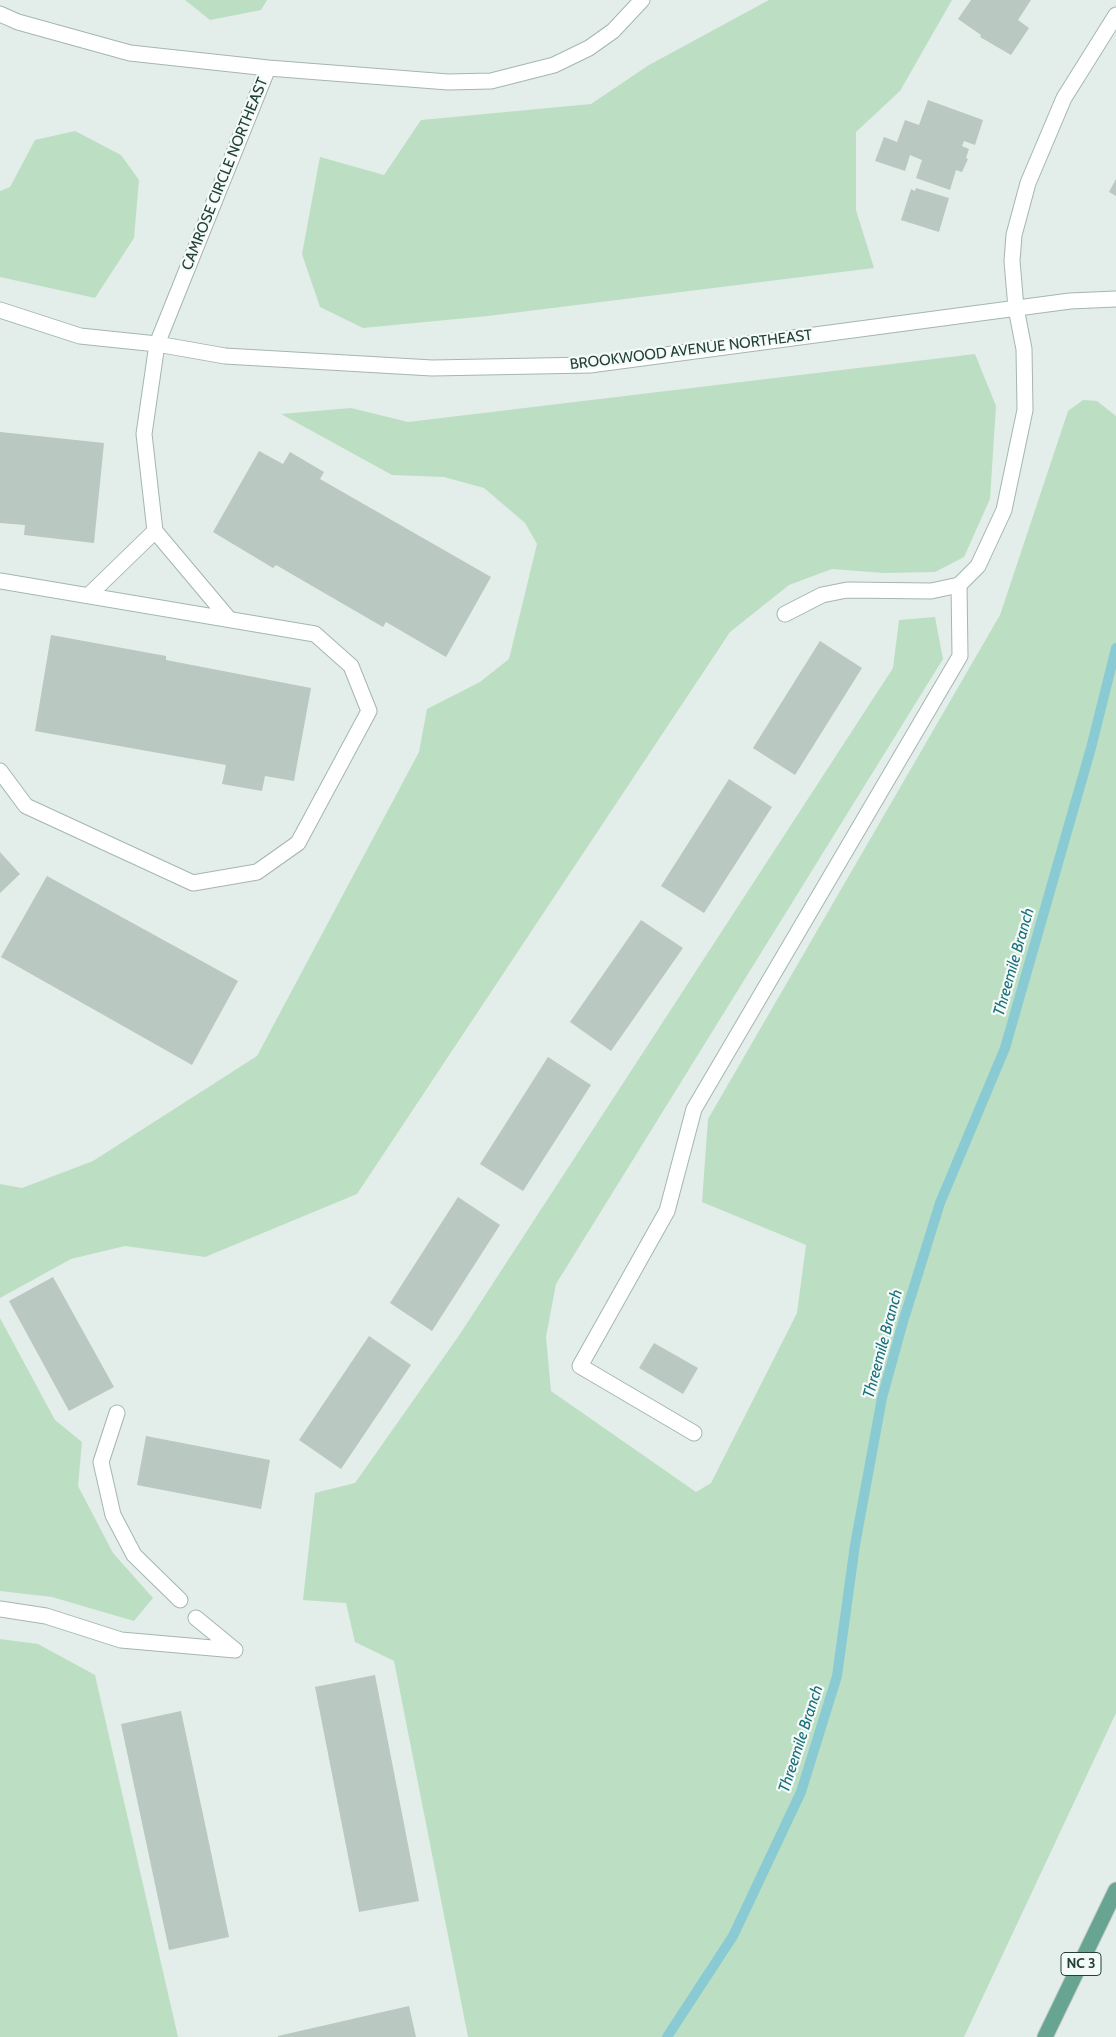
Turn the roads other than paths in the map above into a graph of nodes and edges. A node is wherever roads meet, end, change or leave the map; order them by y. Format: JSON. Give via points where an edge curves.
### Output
{"nodes":[{"id":1,"x":642,"y":0,"type":"edge"},
{"id":2,"x":0,"y":14,"type":"edge"},
{"id":3,"x":1116,"y":15,"type":"edge"},
{"id":4,"x":268,"y":68,"type":"junction"},
{"id":5,"x":1116,"y":299,"type":"edge"},
{"id":6,"x":1016,"y":308,"type":"junction"},
{"id":7,"x":0,"y":310,"type":"edge"},
{"id":8,"x":157,"y":344,"type":"junction"},
{"id":9,"x":155,"y":531,"type":"junction"},
{"id":10,"x":0,"y":581,"type":"edge"},
{"id":11,"x":959,"y":584,"type":"junction"},
{"id":12,"x":90,"y":594,"type":"junction"},
{"id":13,"x":785,"y":614,"type":"dead end"},
{"id":14,"x":229,"y":619,"type":"junction"},
{"id":15,"x":0,"y":770,"type":"edge"},
{"id":16,"x":118,"y":1413,"type":"dead end"},
{"id":17,"x":694,"y":1433,"type":"dead end"},
{"id":18,"x":180,"y":1600,"type":"dead end"},
{"id":19,"x":0,"y":1609,"type":"edge"},
{"id":20,"x":196,"y":1618,"type":"dead end"},
{"id":21,"x":1116,"y":1890,"type":"edge"},
{"id":22,"x":1045,"y":2037,"type":"edge"}],
"edges":[{"from":1,"to":4,"type":"street","name":"CAMROSE CIRCLE NORTHEAST","via":[[613,31],[589,48],[554,65],[491,81],[448,82]]},
{"from":2,"to":4,"type":"street","via":[[130,54]]},
{"from":3,"to":6,"type":"street","via":[[1064,98],[1028,183],[1014,235],[1012,261]]},
{"from":4,"to":8,"type":"street","name":"CAMROSE CIRCLE NORTHEAST"},
{"from":5,"to":6,"type":"street","name":"BROOKWOOD AVENUE NORTHEAST"},
{"from":6,"to":8,"type":"street","name":"BROOKWOOD AVENUE NORTHEAST","via":[[590,366],[432,368],[336,364],[225,356]]},
{"from":6,"to":11,"type":"street","via":[[1024,349],[1025,410],[1004,510],[978,566]]},
{"from":7,"to":8,"type":"street","name":"BROOKWOOD AVENUE NORTHEAST","via":[[80,336]]},
{"from":8,"to":9,"type":"street","name":"CAMROSE CIRCLE NORTHEAST","via":[[144,434]]},
{"from":9,"to":12,"type":"street"},
{"from":9,"to":14,"type":"street"},
{"from":10,"to":12,"type":"street"},
{"from":11,"to":13,"type":"street","via":[[931,592],[846,590],[822,595]]},
{"from":11,"to":17,"type":"street","via":[[960,656],[694,1108],[667,1211],[580,1366]]},
{"from":12,"to":14,"type":"street"},
{"from":14,"to":15,"type":"street","via":[[315,634],[350,666],[369,712],[298,843],[257,872],[193,882],[26,806]]},
{"from":16,"to":18,"type":"street","via":[[101,1462],[113,1515],[134,1555]]},
{"from":19,"to":20,"type":"street","via":[[46,1616],[121,1640],[235,1650]]},
{"from":21,"to":22,"type":"main road","number":"NC 3"}]}
